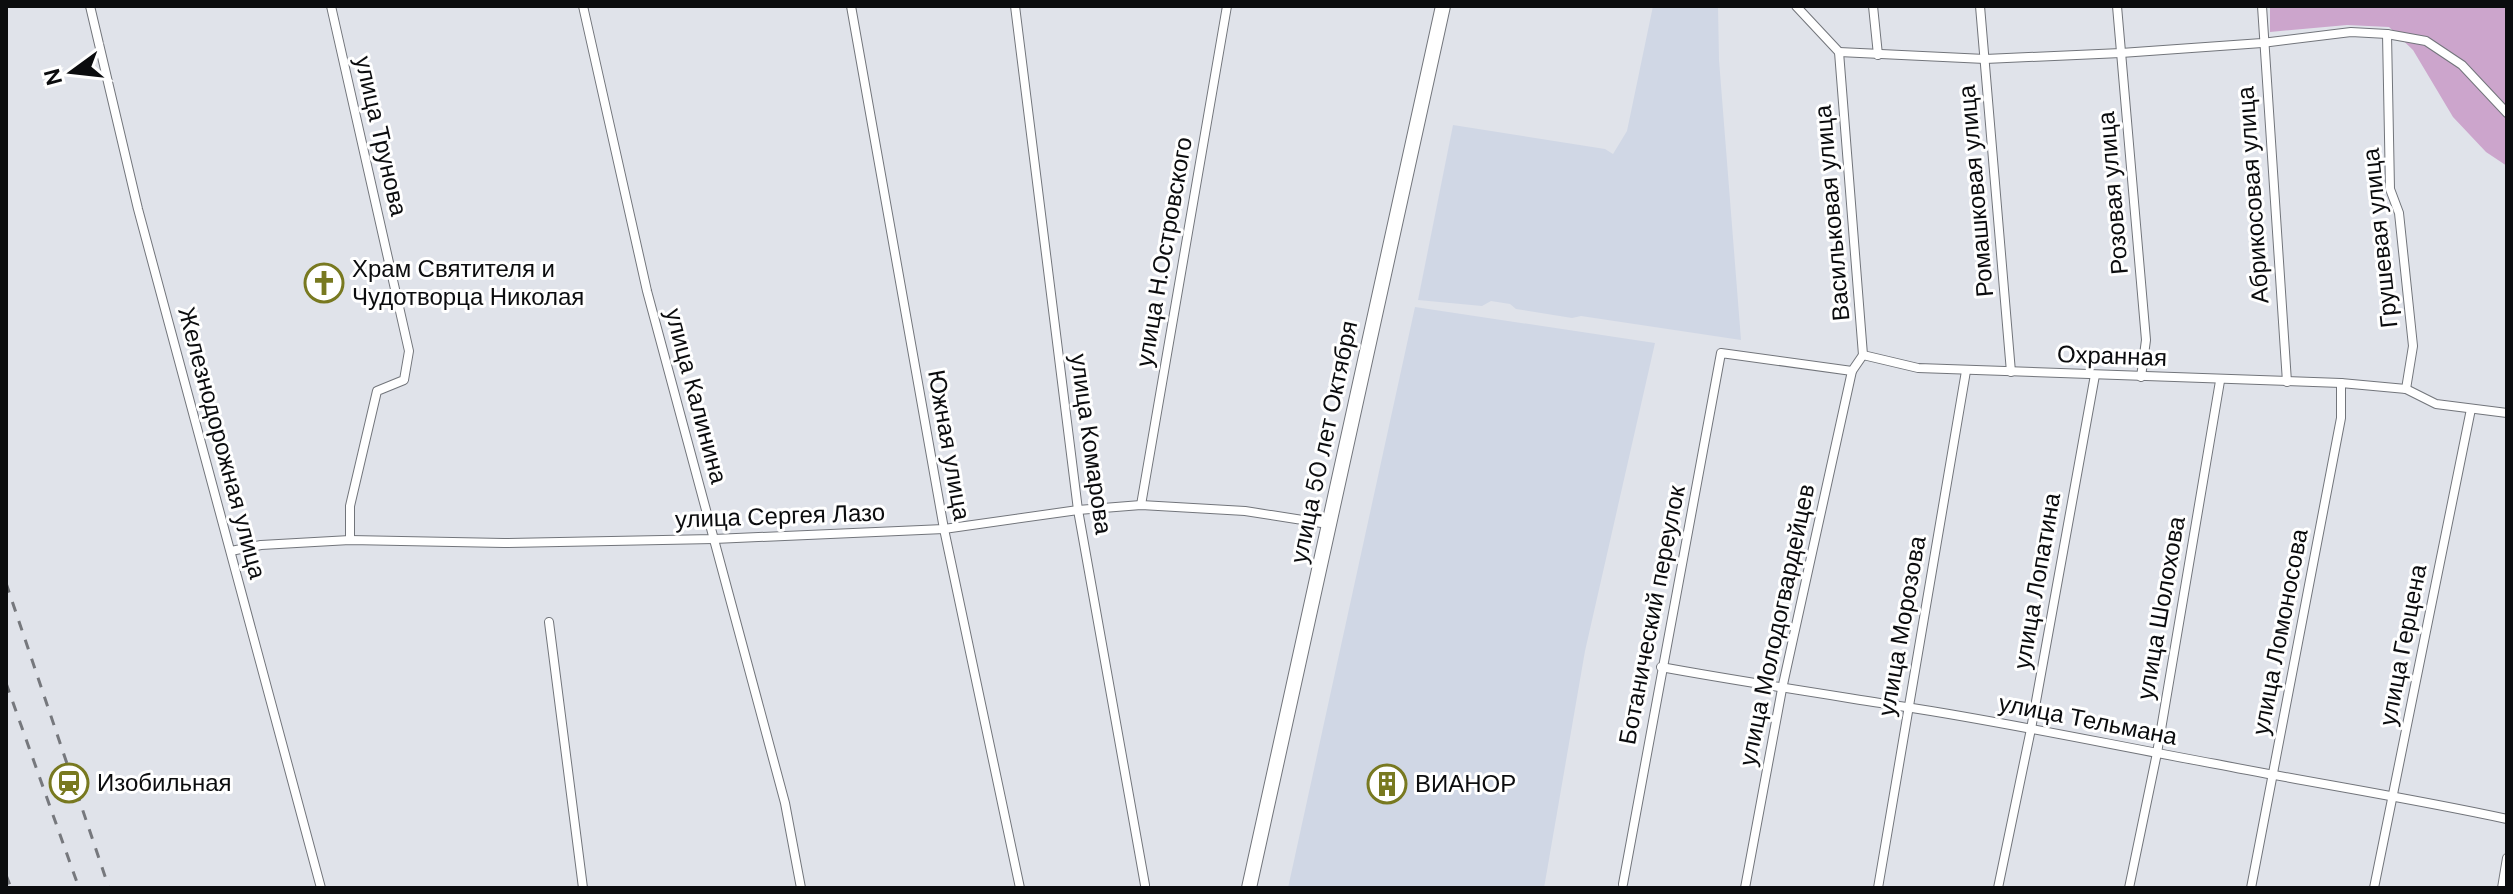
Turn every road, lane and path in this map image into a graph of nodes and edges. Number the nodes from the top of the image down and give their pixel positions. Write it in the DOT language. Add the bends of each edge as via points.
graph roads {
  1 [pos="90,6"];
  2 [pos="331,6"];
  3 [pos="583,6"];
  4 [pos="851,6"];
  5 [pos="1015,6"];
  6 [pos="1227,6"];
  7 [pos="1443,6"];
  8 [pos="1796,6"];
  9 [pos="1873,6"];
  10 [pos="1980,6"];
  11 [pos="2117,6"];
  12 [pos="2262,6"];
  13 [pos="2387,34"];
  14 [pos="2262,43"];
  15 [pos="1839,52"];
  16 [pos="2121,53"];
  17 [pos="1878,55"];
  18 [pos="1985,59"];
  19 [pos="2507,113"];
  20 [pos="1863,355"];
  21 [pos="1852,371"];
  22 [pos="1966,371"];
  23 [pos="2011,372"];
  24 [pos="2095,375"];
  25 [pos="2141,377"];
  26 [pos="2220,381"];
  27 [pos="2287,382"];
  28 [pos="2341,383"];
  29 [pos="2406,389"];
  30 [pos="2471,409"];
  31 [pos="2507,413"];
  32 [pos="1141,505"];
  33 [pos="1078,510"];
  34 [pos="1328,524"];
  35 [pos="944,529"];
  36 [pos="714,539"];
  37 [pos="350,540"];
  38 [pos="231,551"];
  39 [pos="549,622"];
  40 [pos="1661,667"];
  41 [pos="1782,689"];
  42 [pos="1907,707"];
  43 [pos="2031,729"];
  44 [pos="2157,753"];
  45 [pos="2273,775"];
  46 [pos="2393,794"];
  47 [pos="2507,819"];
  48 [pos="2507,858"];
  49 [pos="1623,884"];
  50 [pos="1145,885"];
  51 [pos="321,888"];
  52 [pos="583,888"];
  53 [pos="801,888"];
  54 [pos="1020,888"];
  55 [pos="1249,888"];
  56 [pos="1745,888"];
  57 [pos="1878,888"];
  58 [pos="1998,888"];
  59 [pos="2129,888"];
  60 [pos="2251,888"];
  61 [pos="2374,888"];
  62 [pos="2502,888"];
  1 -- 38 [label="street, Железнодорожная улица" via="138,209"];
  2 -- 37 [label="street, улица Трунова" via="409,351 404,380 377,391 350,506"];
  3 -- 36 [label="street, улица Калинина" via="647,291"];
  4 -- 35 [label="street, Южная улица"];
  5 -- 33 [label="street, улица Комарова"];
  6 -- 32 [label="street, улица Н.Островского"];
  7 -- 34 [label="main road, улица 50 лет Октября"];
  8 -- 15 [label="street"];
  9 -- 17 [label="street"];
  10 -- 18 [label="street, Ромашковая улица"];
  11 -- 16 [label="street, Розовая улица"];
  12 -- 14 [label="street, Абрикосовая улица"];
  13 -- 14 [label="street" via="2351,32"];
  13 -- 19 [label="street" via="2426,41 2462,65"];
  13 -- 29 [label="street, Грушевая улица" via="2390,189 2399,213 2413,346"];
  14 -- 16 [label="street"];
  14 -- 27 [label="street, Абрикосовая улица"];
  15 -- 17 [label="street"];
  15 -- 20 [label="street, Васильковая улица"];
  16 -- 18 [label="street"];
  16 -- 25 [label="street, Розовая улица" via="2146,340"];
  17 -- 18 [label="street"];
  18 -- 23 [label="street, Ромашковая улица"];
  20 -- 21 [label="street"];
  20 -- 22 [label="street, Охранная" via="1918,368"];
  21 -- 40 [label="street, Ботанический переулок" via="1721,353"];
  21 -- 41 [label="street, улица Молодогвардейцев"];
  22 -- 23 [label="street, Охранная"];
  22 -- 42 [label="street, улица Морозова"];
  23 -- 24 [label="street, Охранная"];
  24 -- 25 [label="street, Охранная"];
  24 -- 43 [label="street, улица Лопатина"];
  25 -- 26 [label="street, Охранная"];
  26 -- 27 [label="street, Охранная"];
  26 -- 44 [label="street, улица Шолохова"];
  27 -- 28 [label="street, Охранная"];
  28 -- 29 [label="street, Охранная"];
  28 -- 45 [label="street, улица Ломоносова" via="2341,418"];
  29 -- 30 [label="street, Охранная" via="2436,404"];
  30 -- 31 [label="street, Охранная"];
  30 -- 46 [label="street, улица Герцена"];
  32 -- 33 [label="street, улица Сергея Лазо"];
  32 -- 34 [label="street, улица Сергея Лазо" via="1245,511"];
  33 -- 35 [label="street, улица Сергея Лазо"];
  33 -- 50 [label="street, улица Комарова"];
  34 -- 55 [label="main road, улица 50 лет Октября"];
  35 -- 36 [label="street, улица Сергея Лазо"];
  35 -- 54 [label="street, Южная улица"];
  36 -- 37 [label="street, улица Сергея Лазо"];
  36 -- 53 [label="street, улица Калинина" via="785,803"];
  37 -- 38 [label="street, улица Сергея Лазо"];
  38 -- 51 [label="street, Железнодорожная улица"];
  39 -- 52 [label="street"];
  40 -- 41 [label="street, улица Тельмана"];
  40 -- 49 [label="street, Ботанический переулок"];
  41 -- 42 [label="street, улица Тельмана"];
  41 -- 56 [label="street, улица Молодогвардейцев"];
  42 -- 43 [label="street, улица Тельмана"];
  42 -- 57 [label="street, улица Морозова"];
  43 -- 44 [label="street, улица Тельмана"];
  43 -- 58 [label="street, улица Лопатина"];
  44 -- 45 [label="street, улица Тельмана"];
  44 -- 59 [label="street, улица Шолохова"];
  45 -- 46 [label="street, улица Тельмана"];
  45 -- 60 [label="street, улица Ломоносова"];
  46 -- 47 [label="street, улица Тельмана"];
  46 -- 61 [label="street, улица Герцена"];
  48 -- 62 [label="street"];
}
